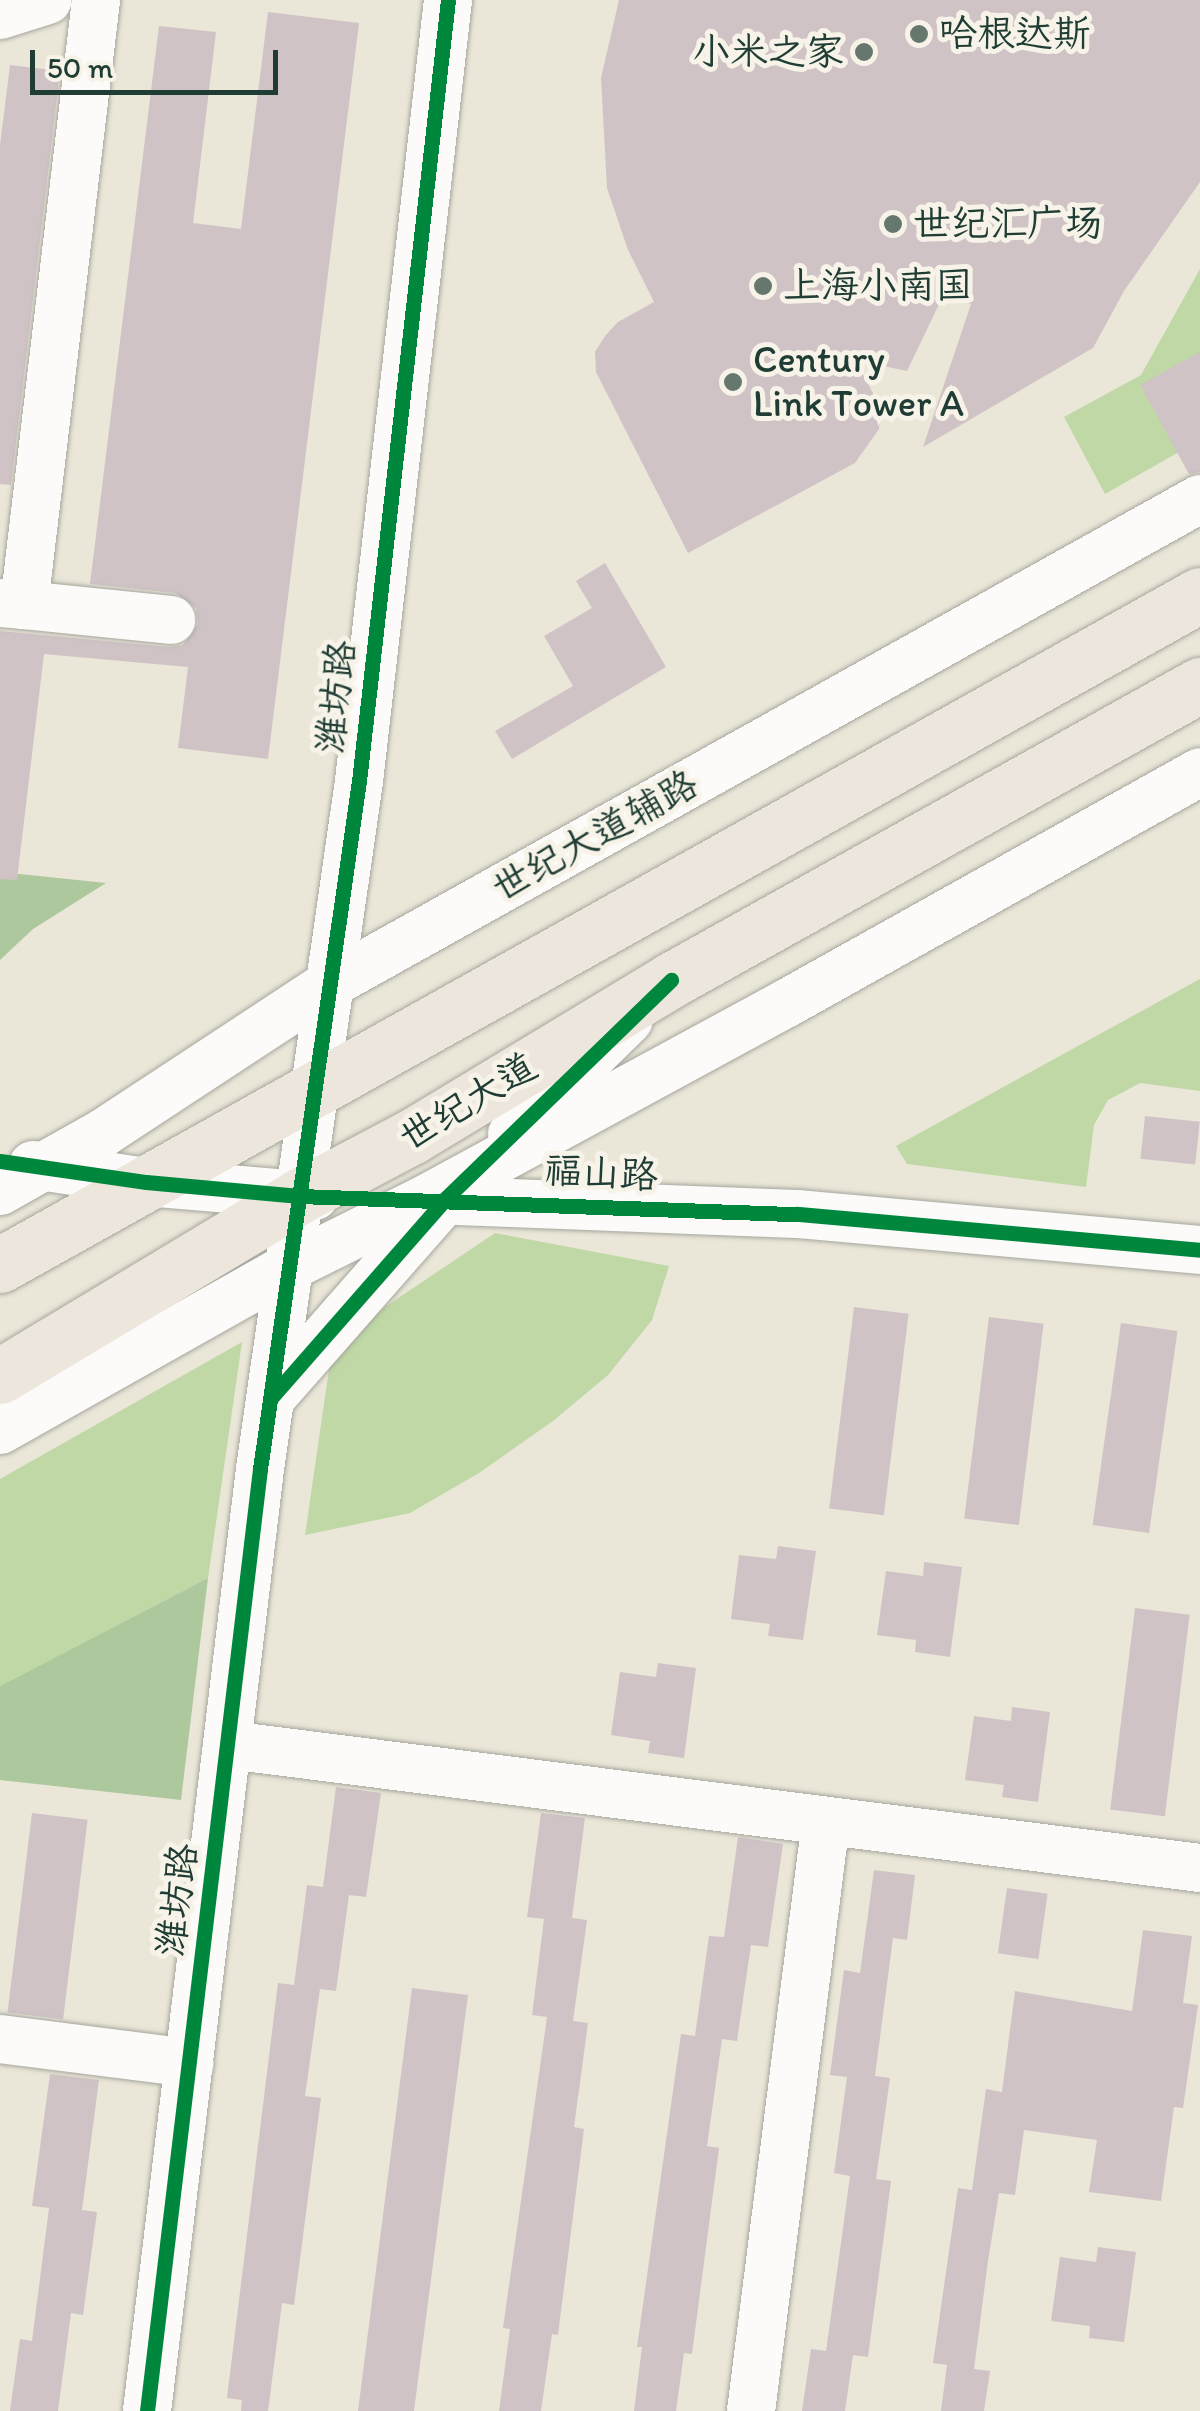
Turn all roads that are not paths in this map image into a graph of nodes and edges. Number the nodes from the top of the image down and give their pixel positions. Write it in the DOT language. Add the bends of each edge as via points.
graph roads {
  1 [pos="48,0"];
  2 [pos="96,0"];
  3 [pos="447,0"];
  4 [pos="0,15"];
  5 [pos="1200,499"];
  6 [pos="1200,595"];
  7 [pos="12,604"];
  8 [pos="172,620"];
  9 [pos="1200,685"];
  10 [pos="1200,772"];
  11 [pos="671,980"];
  12 [pos="330,984"];
  13 [pos="315,1090"];
  14 [pos="573,1119"];
  15 [pos="21,1164"];
  16 [pos="146,1182"];
  17 [pos="0,1190"];
  18 [pos="446,1192"];
  19 [pos="298,1196"];
  20 [pos="564,1204"];
  21 [pos="1200,1250"];
  22 [pos="0,1265"];
  23 [pos="289,1267"];
  24 [pos="0,1376"];
  25 [pos="270,1398"];
  26 [pos="0,1430"];
  27 [pos="229,1745"];
  28 [pos="826,1821"];
  29 [pos="1200,1868"];
  30 [pos="0,2039"];
  31 [pos="189,2063"];
  32 [pos="148,2411"];
  33 [pos="751,2411"];
  1 -- 4 [label="street"];
  2 -- 7 [label="street"];
  3 -- 12 [label="street, 潍坊路"];
  5 -- 12 [label="street, 世纪大道辅路"];
  6 -- 13 [label="main road"];
  7 -- 8 [label="street"];
  9 -- 11 [label="main road, 世纪大道"];
  10 -- 14 [label="street"];
  11 -- 18 [label="street"];
  11 -- 19 [label="main road, 世纪大道" via="411,1137"];
  12 -- 13 [label="street, 潍坊路"];
  12 -- 15 [label="street, 世纪大道辅路" via="102,1133"];
  13 -- 16 [label="main road"];
  13 -- 19 [label="street, 潍坊路"];
  14 -- 18 [label="street"];
  14 -- 20 [label="street"];
  15 -- 16 [label="street, 福山路"];
  15 -- 17 [label="street, 世纪大道辅路"];
  16 -- 19 [label="street, 福山路"];
  16 -- 22 [label="main road"];
  18 -- 19 [label="street, 福山路"];
  18 -- 20 [label="street, 福山路"];
  18 -- 23 [label="street"];
  18 -- 25 [label="street"];
  19 -- 23 [label="street, 潍坊路"];
  19 -- 24 [label="main road, 世纪大道"];
  20 -- 21 [label="street, 福山路" via="798,1214"];
  23 -- 25 [label="street, 潍坊路"];
  23 -- 26 [label="street"];
  25 -- 27 [label="street, 潍坊路"];
  27 -- 28 [label="street"];
  27 -- 31 [label="street, 潍坊路"];
  28 -- 29 [label="street"];
  28 -- 33 [label="street"];
  30 -- 31 [label="street"];
  31 -- 32 [label="street, 潍坊路"];
}
